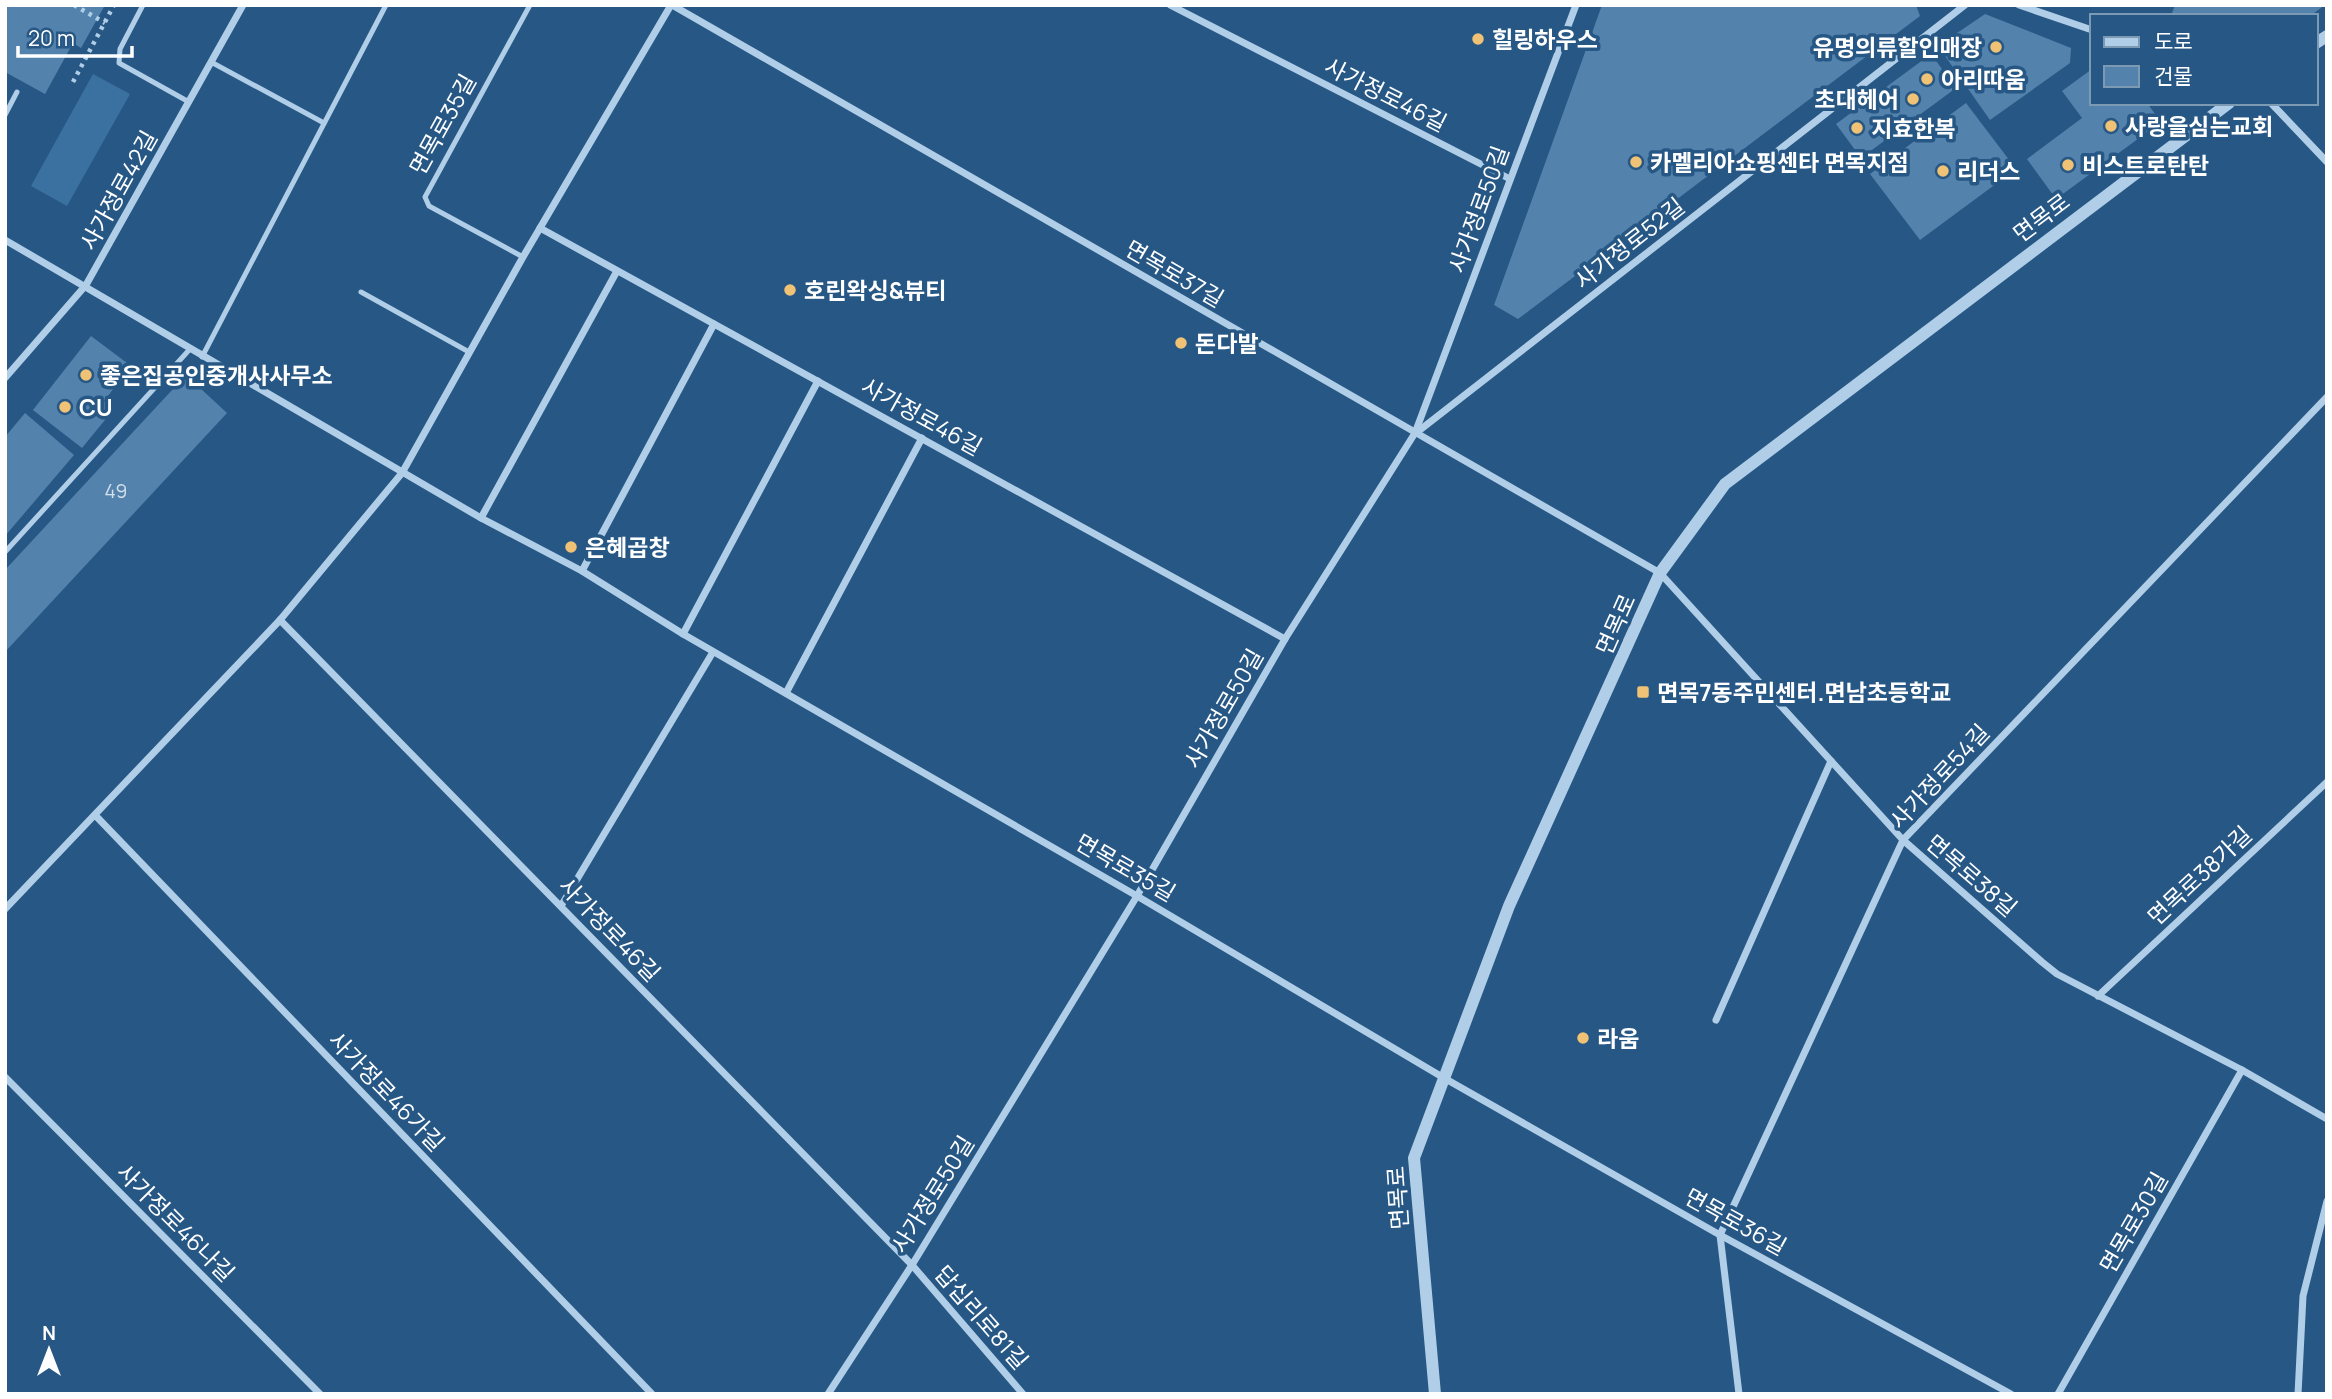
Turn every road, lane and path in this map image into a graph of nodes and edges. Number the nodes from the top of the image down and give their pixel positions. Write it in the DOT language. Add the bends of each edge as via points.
graph roads {
  1 [pos="74,5"];
  2 [pos="114,5"];
  3 [pos="143,5"];
  4 [pos="243,5"];
  5 [pos="386,5"];
  6 [pos="530,5"];
  7 [pos="672,5"];
  8 [pos="1170,5"];
  9 [pos="1576,5"];
  10 [pos="1965,5"];
  11 [pos="2020,5"];
  12 [pos="105,23"];
  13 [pos="2090,29"];
  14 [pos="211,62"];
  15 [pos="74,82"];
  16 [pos="17,92"];
  17 [pos="189,102"];
  18 [pos="2226,105"];
  19 [pos="2273,105"];
  20 [pos="5,115"];
  21 [pos="324,123"];
  22 [pos="2327,162"];
  23 [pos="1510,179"];
  24 [pos="540,228"];
  25 [pos="5,240"];
  26 [pos="523,257"];
  27 [pos="617,271"];
  28 [pos="86,285"];
  29 [pos="361,292"];
  30 [pos="714,324"];
  31 [pos="190,349"];
  32 [pos="470,352"];
  33 [pos="202,357"];
  34 [pos="5,378"];
  35 [pos="818,381"];
  36 [pos="2327,397"];
  37 [pos="1415,433"];
  38 [pos="922,438"];
  39 [pos="402,473"];
  40 [pos="481,518"];
  41 [pos="5,552"];
  42 [pos="582,570"];
  43 [pos="1660,573"];
  44 [pos="280,620"];
  45 [pos="683,634"];
  46 [pos="1285,639"];
  47 [pos="713,652"];
  48 [pos="786,693"];
  49 [pos="1830,761"];
  50 [pos="2327,782"];
  51 [pos="95,815"];
  52 [pos="1903,840"];
  53 [pos="1137,896"];
  54 [pos="561,906"];
  55 [pos="5,909"];
  56 [pos="2098,996"];
  57 [pos="1716,1020"];
  58 [pos="2242,1070"];
  59 [pos="5,1077"];
  60 [pos="1444,1078"];
  61 [pos="2327,1119"];
  62 [pos="2327,1201"];
  63 [pos="1720,1235"];
  64 [pos="912,1265"];
  65 [pos="320,1394"];
  66 [pos="652,1394"];
  67 [pos="828,1394"];
  68 [pos="1023,1394"];
  69 [pos="1435,1394"];
  70 [pos="1739,1394"];
  71 [pos="2011,1394"];
  72 [pos="2058,1394"];
  73 [pos="2298,1394"];
  1 -- 12 [label="path"];
  2 -- 12 [label="path"];
  3 -- 17 [label="lane" via="120,49 118,64"];
  4 -- 14 [label="street, 사가정로42길"];
  5 -- 21 [label="lane"];
  6 -- 26 [label="lane, 면목로35길" via="425,197 429,206"];
  7 -- 24 [label="street"];
  7 -- 37 [label="street, 면목로37길"];
  8 -- 23 [label="street, 사가정로46길"];
  9 -- 23 [label="street, 사가정로50길"];
  10 -- 37 [label="street, 사가정로52길"];
  11 -- 13 [label="street"];
  12 -- 15 [label="path"];
  14 -- 17 [label="street, 사가정로42길"];
  14 -- 21 [label="lane"];
  16 -- 20 [label="lane"];
  17 -- 28 [label="street, 사가정로42길"];
  18 -- 43 [label="street, 면목로" via="1725,484"];
  19 -- 22 [label="street"];
  21 -- 33 [label="lane"];
  23 -- 37 [label="street, 사가정로50길"];
  24 -- 26 [label="street"];
  24 -- 27 [label="street, 사가정로46길"];
  25 -- 28 [label="street, 면목로35길"];
  26 -- 32 [label="street"];
  27 -- 30 [label="street, 사가정로46길"];
  27 -- 40 [label="street"];
  28 -- 31 [label="street, 면목로35길"];
  28 -- 34 [label="street, 사가정로42길"];
  29 -- 32 [label="lane"];
  30 -- 35 [label="street, 사가정로46길"];
  30 -- 42 [label="street"];
  31 -- 33 [label="street, 면목로35길"];
  31 -- 41 [label="lane"];
  32 -- 39 [label="street"];
  33 -- 39 [label="street, 면목로35길"];
  35 -- 38 [label="street, 사가정로46길"];
  35 -- 45 [label="street"];
  36 -- 52 [label="street, 사가정로54길"];
  37 -- 43 [label="street, 면목로37길"];
  37 -- 46 [label="street, 사가정로50길"];
  38 -- 46 [label="street, 사가정로46길"];
  38 -- 48 [label="street"];
  39 -- 40 [label="street, 면목로35길"];
  39 -- 44 [label="street"];
  40 -- 42 [label="street, 면목로35길"];
  42 -- 45 [label="street, 면목로35길"];
  43 -- 49 [label="street, 면목로38길"];
  43 -- 60 [label="street, 면목로" via="1509,906"];
  44 -- 51 [label="street"];
  44 -- 54 [label="street, 사가정로46길"];
  45 -- 47 [label="street, 면목로35길"];
  46 -- 53 [label="street, 사가정로50길"];
  47 -- 48 [label="street, 면목로35길"];
  47 -- 54 [label="street"];
  48 -- 53 [label="street, 면목로35길"];
  49 -- 52 [label="street, 면목로38길"];
  49 -- 57 [label="street"];
  50 -- 56 [label="street, 면목로38가길"];
  51 -- 55 [label="street"];
  51 -- 66 [label="street, 사가정로46가길"];
  52 -- 56 [label="street, 면목로38길" via="2042,962"];
  52 -- 63 [label="street, 사가정로54길"];
  53 -- 60 [label="street, 면목로35길"];
  53 -- 64 [label="street, 사가정로50길"];
  54 -- 64 [label="street, 사가정로46길"];
  56 -- 58 [label="street, 면목로38길"];
  58 -- 61 [label="street, 면목로38길"];
  58 -- 72 [label="street, 면목로30길"];
  59 -- 65 [label="street, 사가정로46나길"];
  60 -- 63 [label="street, 면목로36길"];
  60 -- 69 [label="street, 면목로" via="1414,1158"];
  62 -- 73 [label="street" via="2305,1286"];
  63 -- 70 [label="street"];
  63 -- 71 [label="street, 면목로36길"];
  64 -- 67 [label="street, 사가정로50길"];
  64 -- 68 [label="street, 답십리로81길"];
}
